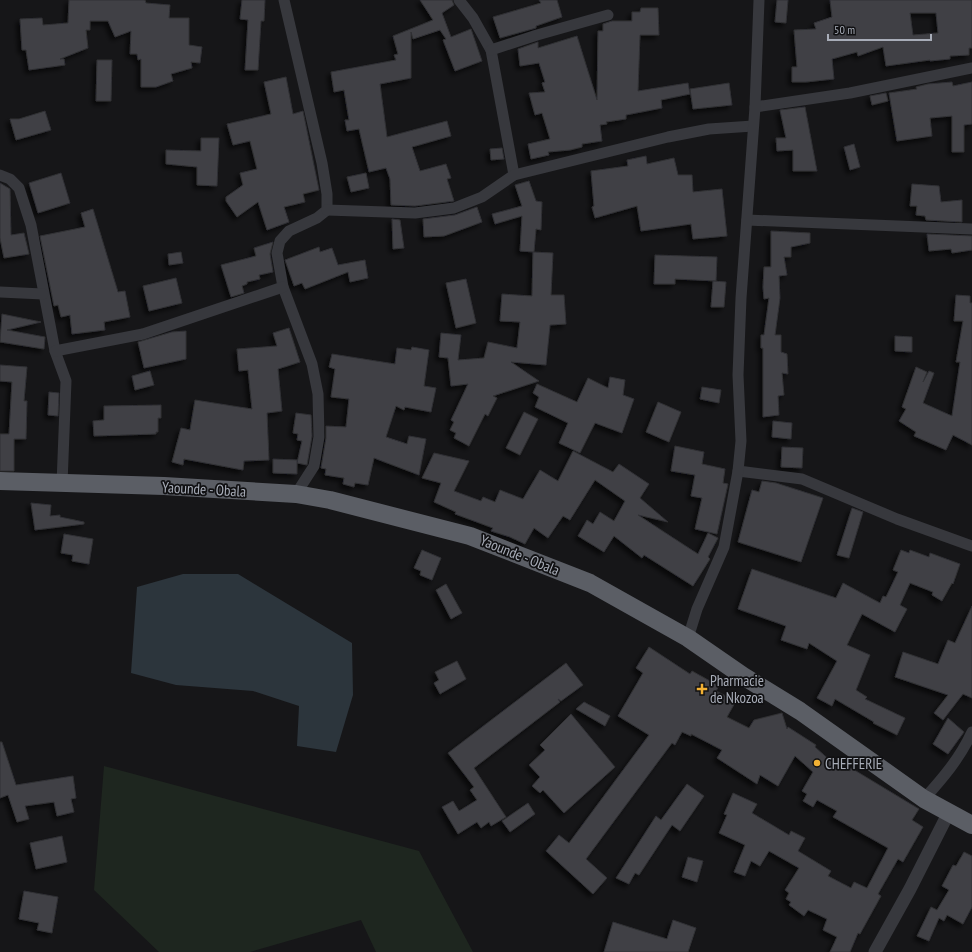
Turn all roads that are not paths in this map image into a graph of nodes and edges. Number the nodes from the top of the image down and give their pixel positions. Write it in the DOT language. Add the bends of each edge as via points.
graph roads {
  1 [pos="284,0"];
  2 [pos="459,0"];
  3 [pos="759,0"];
  4 [pos="608,14"];
  5 [pos="491,50"];
  6 [pos="972,68"];
  7 [pos="755,107"];
  8 [pos="753,126"];
  9 [pos="0,175"];
  10 [pos="514,175"];
  11 [pos="327,210"];
  12 [pos="747,220"];
  13 [pos="972,229"];
  14 [pos="283,287"];
  15 [pos="0,292"];
  16 [pos="43,294"];
  17 [pos="55,351"];
  18 [pos="738,471"];
  19 [pos="0,481"];
  20 [pos="62,484"];
  21 [pos="296,494"];
  22 [pos="972,544"];
  23 [pos="688,638"];
  24 [pos="972,732"];
  25 [pos="924,799"];
  26 [pos="949,812"];
  27 [pos="972,825"];
  28 [pos="876,951"];
  1 -- 11 [label="street" via="322,163"];
  2 -- 5 [label="street" via="473,18"];
  3 -- 7 [label="street"];
  4 -- 5 [label="street"];
  5 -- 10 [label="street"];
  6 -- 7 [label="street" via="850,93"];
  7 -- 8 [label="street"];
  8 -- 10 [label="street" via="709,129 668,137"];
  8 -- 12 [label="street"];
  9 -- 16 [label="street" via="10,179 19,188 31,224"];
  10 -- 11 [label="street" via="482,197 454,208 415,213"];
  11 -- 14 [label="street" via="318,218 289,231 280,241 277,253"];
  12 -- 13 [label="street"];
  12 -- 18 [label="street" via="738,375 741,441"];
  14 -- 17 [label="street" via="143,334"];
  14 -- 21 [label="street" via="312,364 318,394 319,437 314,466"];
  15 -- 16 [label="street"];
  16 -- 17 [label="street"];
  17 -- 20 [label="street" via="66,381"];
  18 -- 22 [label="street" via="802,479 897,519"];
  18 -- 23 [label="street" via="724,547 697,609"];
  19 -- 20 [label="highway, Yaounde - Obala"];
  20 -- 21 [label="highway, Yaounde - Obala" via="164,486"];
  21 -- 23 [label="highway, Yaounde - Obala" via="330,500 470,536 590,583"];
  23 -- 25 [label="highway, Yaounde - Obala" via="743,676 800,710"];
  24 -- 25 [label="street" via="966,746 948,772"];
  25 -- 26 [label="highway, Yaounde - Obala"];
  26 -- 27 [label="highway, Yaounde - Obala"];
  26 -- 28 [label="street"];
}
